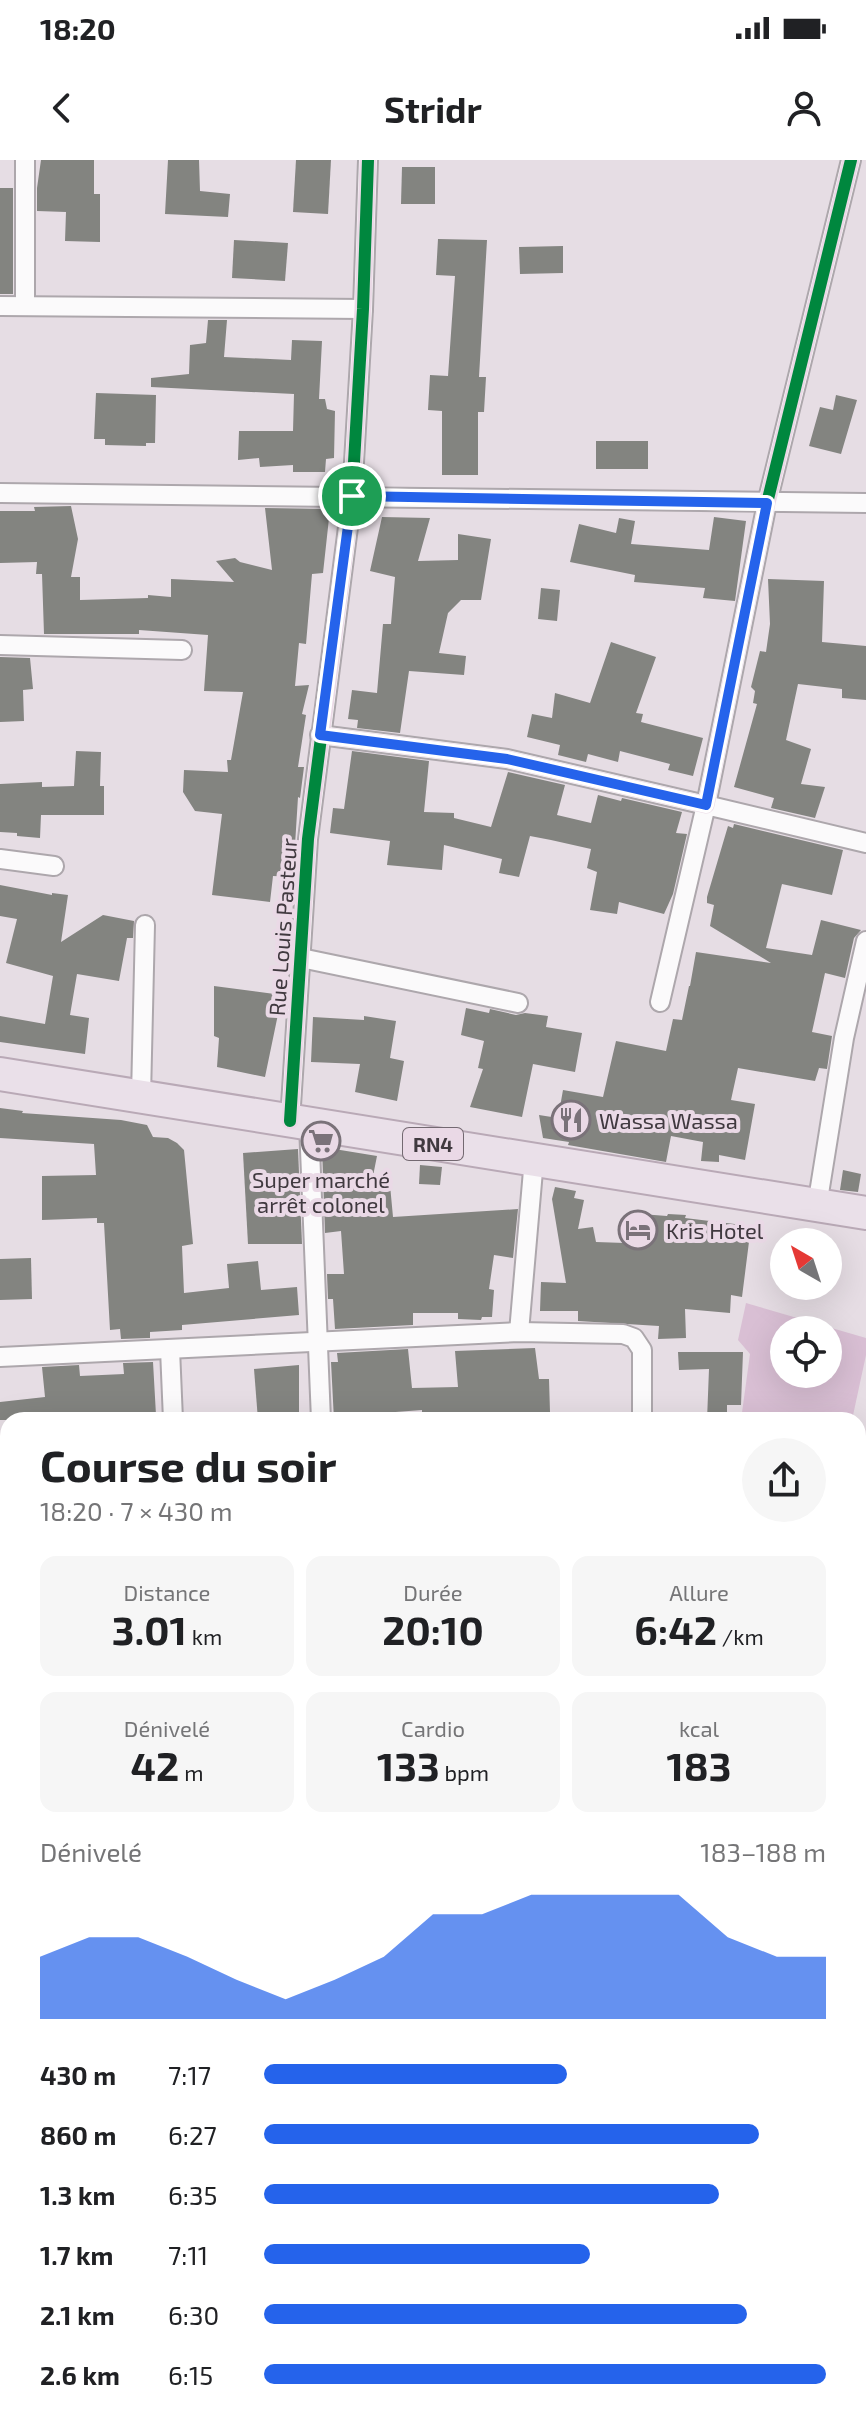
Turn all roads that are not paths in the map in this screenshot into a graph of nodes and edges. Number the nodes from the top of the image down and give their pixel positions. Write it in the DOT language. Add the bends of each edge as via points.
graph roads {
  1 [pos="25,160"];
  2 [pos="368,160"];
  3 [pos="851,160"];
  4 [pos="0,306"];
  5 [pos="25,306"];
  6 [pos="363,309"];
  7 [pos="0,493"];
  8 [pos="352,496"];
  9 [pos="767,503"];
  10 [pos="866,503"];
  11 [pos="0,645"];
  12 [pos="182,650"];
  13 [pos="320,735"];
  14 [pos="706,805"];
  15 [pos="866,843"];
  16 [pos="0,859"];
  17 [pos="54,866"];
  18 [pos="145,925"];
  19 [pos="866,941"];
  20 [pos="301,958"];
  21 [pos="660,1002"];
  22 [pos="518,1003"];
  23 [pos="0,1074"];
  24 [pos="141,1096"];
  25 [pos="300,1123"];
  26 [pos="534,1159"];
  27 [pos="817,1206"];
  28 [pos="866,1213"];
  29 [pos="519,1332"];
  30 [pos="316,1341"];
  31 [pos="170,1349"];
  32 [pos="0,1357"];
  33 [pos="173,1412"];
  34 [pos="320,1412"];
  35 [pos="642,1412"];
  1 -- 5 [label="street"];
  2 -- 6 [label="street, Rue Louis Pasteur"];
  3 -- 9 [label="street"];
  4 -- 5 [label="street"];
  5 -- 6 [label="street"];
  6 -- 8 [label="street, Rue Louis Pasteur"];
  7 -- 8 [label="street"];
  8 -- 9 [label="street"];
  8 -- 13 [label="street, Rue Louis Pasteur"];
  9 -- 10 [label="street"];
  9 -- 14 [label="street"];
  11 -- 12 [label="street"];
  13 -- 14 [label="street" via="507,759"];
  13 -- 20 [label="street, Rue Louis Pasteur"];
  14 -- 15 [label="street"];
  14 -- 21 [label="street"];
  16 -- 17 [label="street"];
  18 -- 24 [label="street"];
  19 -- 27 [label="street"];
  20 -- 22 [label="street"];
  20 -- 25 [label="street, Rue Louis Pasteur" via="295,1027"];
  23 -- 24 [label="highway, RN4"];
  24 -- 25 [label="highway, RN4"];
  25 -- 26 [label="highway, RN4"];
  25 -- 30 [label="street, Rue Louis Pasteur"];
  26 -- 27 [label="highway, RN4"];
  26 -- 29 [label="street"];
  27 -- 28 [label="highway, RN4"];
  29 -- 30 [label="street"];
  29 -- 35 [label="street" via="634,1338 642,1350"];
  30 -- 31 [label="street"];
  30 -- 34 [label="street, Rue Louis Pasteur"];
  31 -- 32 [label="street"];
  31 -- 33 [label="street"];
}
